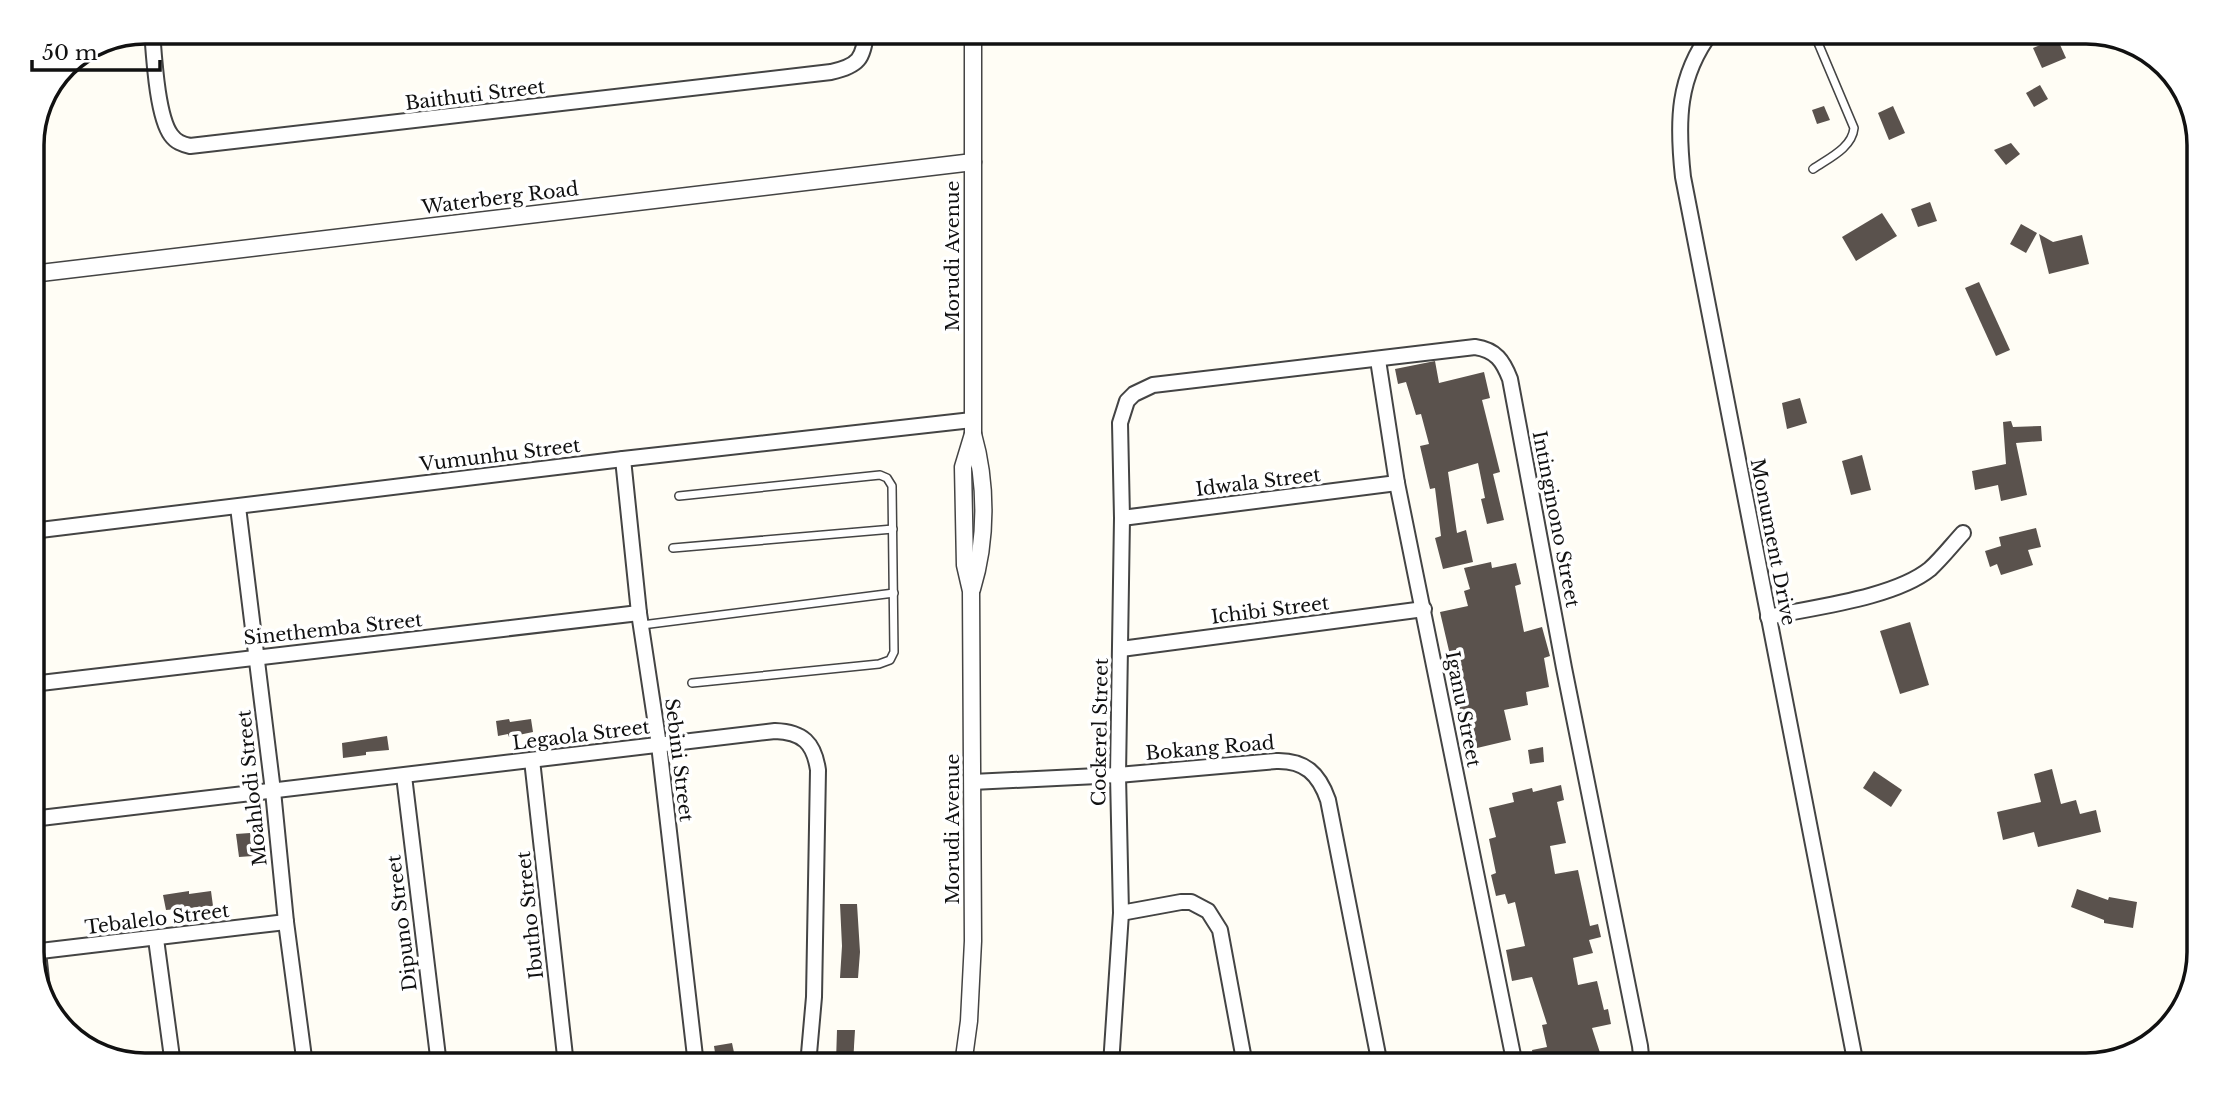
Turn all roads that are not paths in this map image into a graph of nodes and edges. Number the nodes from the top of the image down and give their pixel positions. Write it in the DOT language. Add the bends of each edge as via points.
graph roads {
  1 [pos="154,44"];
  2 [pos="864,44"];
  3 [pos="973,44"];
  4 [pos="1703,44"];
  5 [pos="1818,44"];
  6 [pos="973,162"];
  7 [pos="1813,169"];
  8 [pos="44,273"];
  9 [pos="1378,360"];
  10 [pos="1127,401"];
  11 [pos="973,427"];
  12 [pos="623,459"];
  13 [pos="1398,483"];
  14 [pos="679,496"];
  15 [pos="239,507"];
  16 [pos="1122,518"];
  17 [pos="893,529"];
  18 [pos="44,530"];
  19 [pos="1963,533"];
  20 [pos="673,548"];
  21 [pos="894,593"];
  22 [pos="1424,609"];
  23 [pos="1769,617"];
  24 [pos="640,619"];
  25 [pos="1121,649"];
  26 [pos="257,656"];
  27 [pos="44,683"];
  28 [pos="692,683"];
  29 [pos="659,745"];
  30 [pos="531,760"];
  31 [pos="1118,775"];
  32 [pos="404,776"];
  33 [pos="972,782"];
  34 [pos="273,791"];
  35 [pos="44,818"];
  36 [pos="1121,913"];
  37 [pos="286,922"];
  38 [pos="156,939"];
  39 [pos="44,951"];
  40 [pos="171,1053"];
  41 [pos="303,1053"];
  42 [pos="437,1053"];
  43 [pos="565,1053"];
  44 [pos="695,1053"];
  45 [pos="809,1053"];
  46 [pos="965,1053"];
  47 [pos="1112,1053"];
  48 [pos="1243,1053"];
  49 [pos="1377,1053"];
  50 [pos="1511,1053"];
  51 [pos="1641,1053"];
  52 [pos="1853,1053"];
  1 -- 2 [label="street, Baithuti Street" via="164,118 173,138 190,146 831,72 858,61"];
  3 -- 6 [label="street, Morudi Avenue"];
  4 -- 23 [label="street, Monument Drive" via="1685,81 1679,146"];
  5 -- 7 [label="lane" via="1854,128 1849,144"];
  6 -- 8 [label="street, Waterberg Road"];
  6 -- 11 [label="street, Morudi Avenue"];
  9 -- 10 [label="street, Intinginono Street" via="1153,385"];
  9 -- 13 [label="street, Iganu Street"];
  9 -- 51 [label="street, Intinginono Street" via="1475,348 1494,352 1510,379"];
  10 -- 16 [label="street, Cockerel Street" via="1120,423"];
  11 -- 12 [label="street, Vumunhu Street"];
  11 -- 33 [label="street, Morudi Avenue" via="981,464 982,514 980,563 971,591"];
  12 -- 15 [label="street, Vumunhu Street"];
  12 -- 24 [label="street, Sebini Street"];
  13 -- 16 [label="street, Idwala Street"];
  13 -- 22 [label="street, Iganu Street"];
  14 -- 17 [label="lane" via="880,475 892,486"];
  15 -- 18 [label="street, Vumunhu Street"];
  15 -- 26 [label="street, Moahlodi Street"];
  16 -- 25 [label="street, Cockerel Street"];
  17 -- 20 [label="lane"];
  17 -- 21 [label="lane"];
  19 -- 23 [label="street" via="1929,569 1894,588"];
  21 -- 24 [label="lane"];
  21 -- 28 [label="lane" via="894,652 890,660"];
  22 -- 25 [label="street, Ichibi Street"];
  22 -- 50 [label="street, Iganu Street"];
  23 -- 52 [label="street, Monument Drive"];
  24 -- 26 [label="street, Sinethemba Street"];
  24 -- 29 [label="street, Sebini Street"];
  25 -- 31 [label="street, Cockerel Street"];
  26 -- 27 [label="street, Sinethemba Street"];
  26 -- 34 [label="street, Moahlodi Street"];
  29 -- 30 [label="street, Legaola Street"];
  29 -- 44 [label="street, Sebini Street"];
  29 -- 45 [label="street, Legaola Street" via="775,731 797,734 813,750 818,770"];
  30 -- 32 [label="street, Legaola Street"];
  30 -- 43 [label="street, Ibutho Street"];
  31 -- 33 [label="street, Bokang Road"];
  31 -- 36 [label="street, Cockerel Street"];
  31 -- 49 [label="street, Bokang Road" via="1287,760 1317,775 1328,800"];
  32 -- 34 [label="street, Legaola Street"];
  32 -- 42 [label="street, Dipuno Street"];
  33 -- 46 [label="street, Morudi Avenue" via="973,941"];
  34 -- 35 [label="street, Legaola Street"];
  34 -- 37 [label="street, Moahlodi Street"];
  36 -- 47 [label="street, Cockerel Street"];
  36 -- 48 [label="street" via="1191,902 1215,919"];
  37 -- 38 [label="street, Tebalelo Street"];
  37 -- 41 [label="street, Moahlodi Street"];
  38 -- 39 [label="street, Tebalelo Street"];
  38 -- 40 [label="street"];
}
